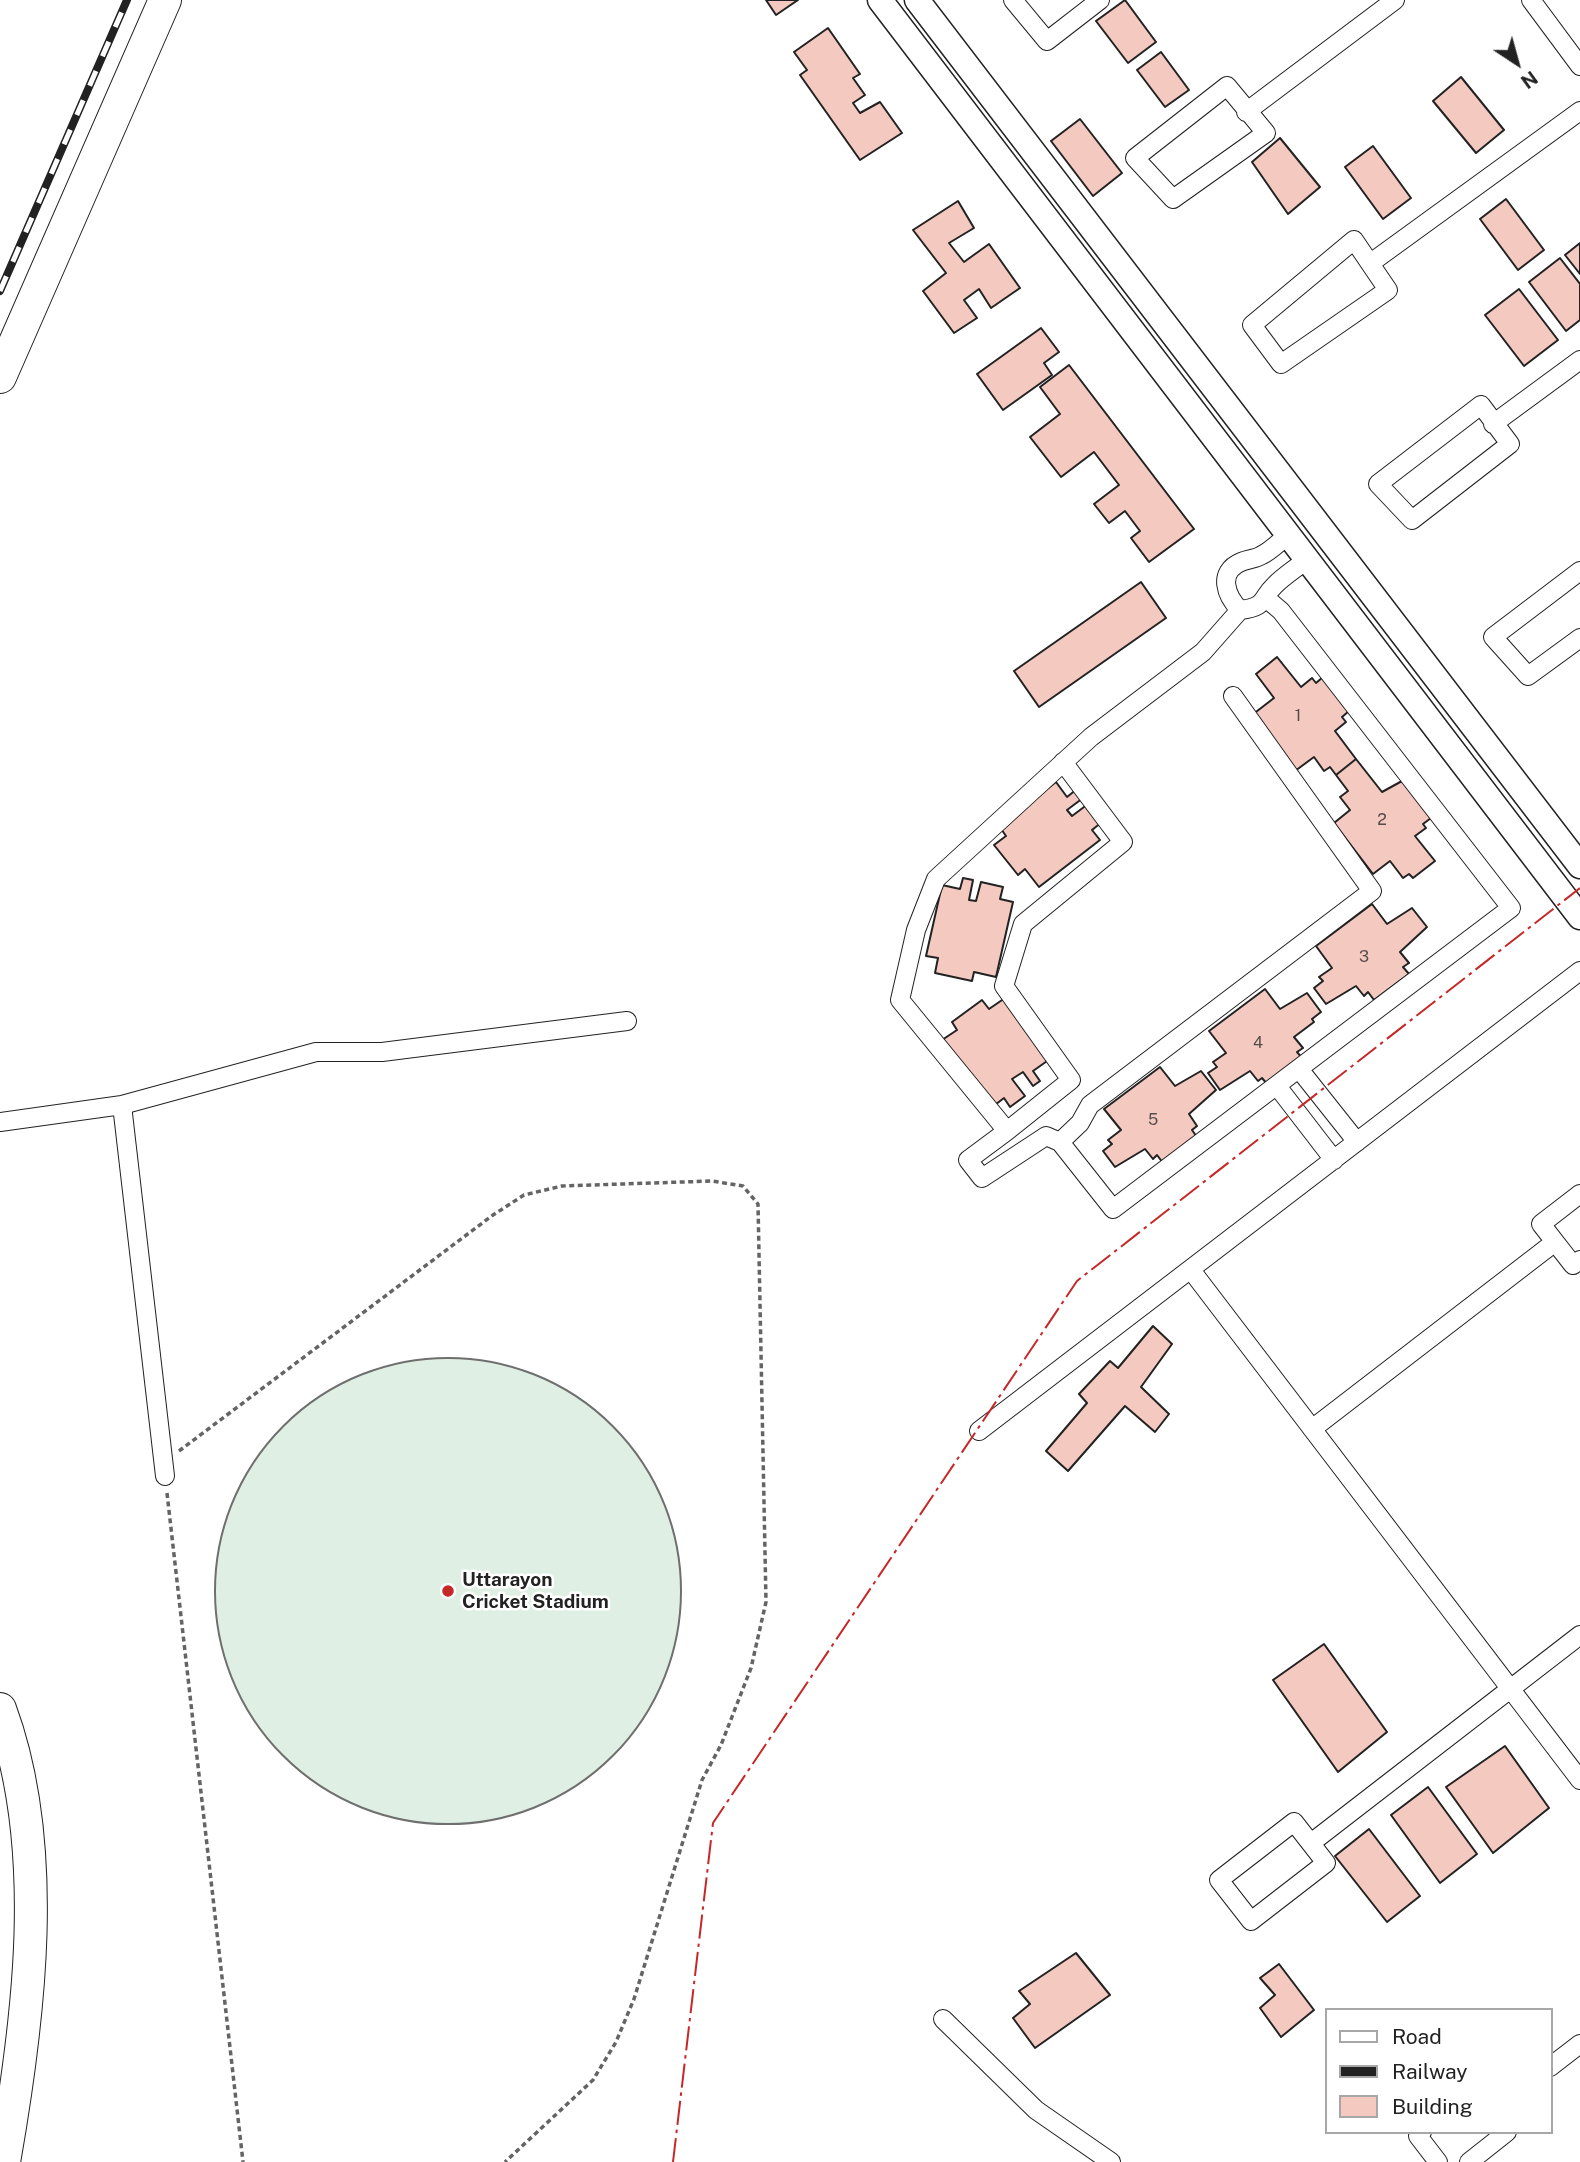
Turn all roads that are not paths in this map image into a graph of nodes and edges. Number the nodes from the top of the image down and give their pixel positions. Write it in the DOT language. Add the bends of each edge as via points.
graph roads {
  1 [pos="165,0"];
  2 [pos="880,0"];
  3 [pos="917,0"];
  4 [pos="1013,0"];
  5 [pos="1100,0"];
  6 [pos="1395,0"];
  7 [pos="1538,3"];
  8 [pos="1580,66"];
  9 [pos="1580,111"];
  10 [pos="1246,112"];
  11 [pos="1372,262"];
  12 [pos="1580,360"];
  13 [pos="0,377"];
  14 [pos="1493,424"];
  15 [pos="1288,535"];
  16 [pos="1307,559"];
  17 [pos="1580,570"];
  18 [pos="1267,599"];
  19 [pos="1241,610"];
  20 [pos="1580,638"];
  21 [pos="1233,696"];
  22 [pos="1063,762"];
  23 [pos="1578,858"];
  24 [pos="1580,917"];
  25 [pos="1580,971"];
  26 [pos="627,1021"];
  27 [pos="1299,1069"];
  28 [pos="1277,1086"];
  29 [pos="122,1105"];
  30 [pos="0,1122"];
  31 [pos="1007,1131"];
  32 [pos="1060,1142"];
  33 [pos="1357,1142"];
  34 [pos="1334,1160"];
  35 [pos="1580,1194"];
  36 [pos="1555,1242"];
  37 [pos="1580,1260"];
  38 [pos="1191,1270"];
  39 [pos="1312,1429"];
  40 [pos="979,1431"];
  41 [pos="166,1476"];
  42 [pos="1580,1635"];
  43 [pos="1510,1689"];
  44 [pos="0,1709"];
  45 [pos="1580,1780"];
  46 [pos="1311,1843"];
  47 [pos="943,2019"];
  48 [pos="1580,2044"];
  49 [pos="1552,2065"];
  50 [pos="1420,2134"];
  51 [pos="1504,2134"];
  52 [pos="4,2162"];
  53 [pos="1111,2162"];
  54 [pos="1438,2162"];
  55 [pos="1469,2162"];
  1 -- 13 [label="highway"];
  2 -- 15 [label="street"];
  3 -- 23 [label="street"];
  4 -- 5 [label="street" via="1047,41"];
  6 -- 10 [label="street"];
  7 -- 8 [label="street"];
  9 -- 11 [label="street"];
  10 -- 10 [label="street" via="1227,86 1135,158 1173,199 1266,133"];
  11 -- 11 [label="street" via="1388,290 1282,364 1252,325 1354,240"];
  12 -- 14 [label="street"];
  14 -- 14 [label="street" via="1481,405 1378,484 1412,520 1510,444"];
  15 -- 16 [label="street"];
  15 -- 19 [label="street" via="1262,556 1238,563 1228,573 1227,597"];
  16 -- 18 [label="street" via="1272,587"];
  16 -- 24 [label="street"];
  17 -- 20 [label="street" via="1493,637 1528,676"];
  18 -- 19 [label="street" via="1255,609"];
  18 -- 27 [label="street" via="1281,611 1511,908"];
  19 -- 22 [label="street" via="1203,652"];
  21 -- 32 [label="street" via="1372,891 1090,1105 1080,1123"];
  22 -- 31 [label="street" via="936,878 916,930 900,1000"];
  22 -- 31 [label="street" via="1123,842 1023,924 1004,986 1070,1080"];
  25 -- 33 [label="street"];
  26 -- 29 [label="street" via="382,1052 316,1052"];
  27 -- 28 [label="street"];
  27 -- 33 [label="street"];
  28 -- 32 [label="street" via="1113,1209"];
  28 -- 34 [label="street"];
  29 -- 30 [label="street"];
  29 -- 41 [label="street"];
  31 -- 32 [label="street" via="968,1160 982,1178 1045,1136"];
  33 -- 34 [label="street"];
  34 -- 38 [label="street"];
  35 -- 36 [label="street" via="1541,1224"];
  36 -- 37 [label="street" via="1573,1265"];
  36 -- 39 [label="street"];
  38 -- 39 [label="street"];
  38 -- 40 [label="street"];
  39 -- 43 [label="street"];
  42 -- 43 [label="street"];
  43 -- 45 [label="street"];
  43 -- 46 [label="street"];
  44 -- 52 [label="highway" via="23,1787 29,1864 25,2036"];
  46 -- 46 [label="street" via="1294,1822 1219,1880 1251,1921 1326,1863"];
  47 -- 53 [label="street" via="1035,2110"];
  48 -- 49 [label="street"];
  50 -- 54 [label="street"];
  51 -- 55 [label="street"];
}
